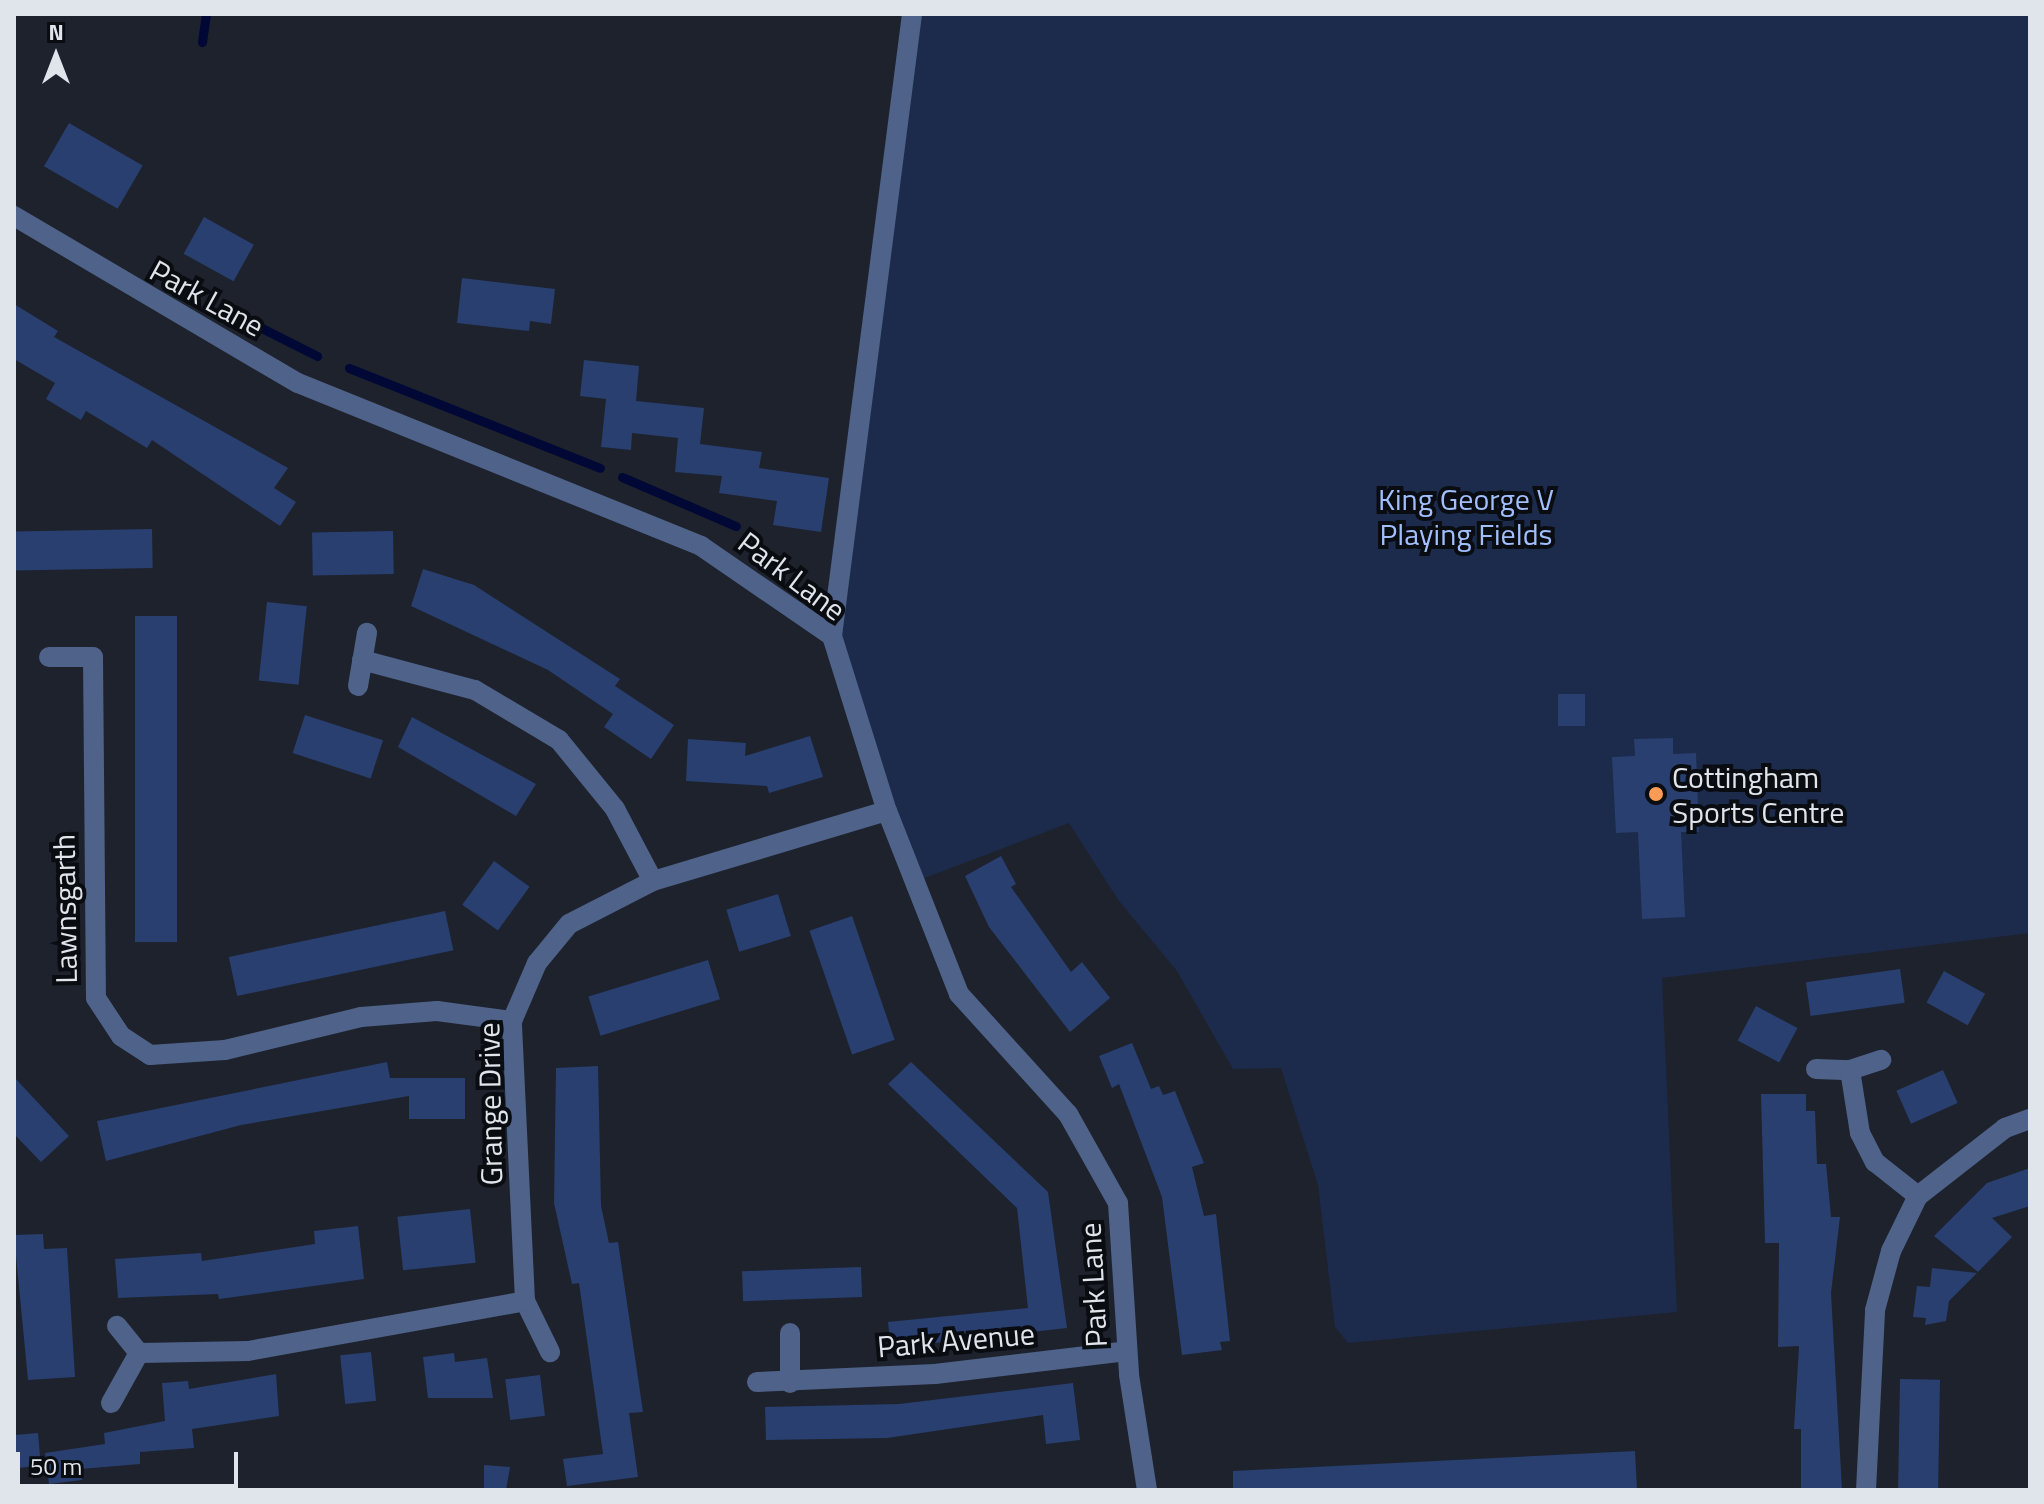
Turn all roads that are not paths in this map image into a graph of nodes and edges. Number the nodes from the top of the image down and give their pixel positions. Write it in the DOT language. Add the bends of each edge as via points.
graph roads {
  1 [pos="912,14"];
  2 [pos="14,216"];
  3 [pos="367,633"];
  4 [pos="832,636"];
  5 [pos="49,657"];
  6 [pos="362,660"];
  7 [pos="358,686"];
  8 [pos="887,811"];
  9 [pos="653,881"];
  10 [pos="512,1021"];
  11 [pos="1881,1060"];
  12 [pos="1816,1069"];
  13 [pos="1850,1070"];
  14 [pos="2030,1119"];
  15 [pos="1918,1196"];
  16 [pos="525,1301"];
  17 [pos="117,1326"];
  18 [pos="790,1333"];
  19 [pos="1127,1351"];
  20 [pos="550,1352"];
  21 [pos="139,1353"];
  22 [pos="757,1382"];
  23 [pos="790,1383"];
  24 [pos="111,1403"];
  25 [pos="1147,1490"];
  26 [pos="1866,1490"];
  1 -- 4 [label="street"];
  2 -- 4 [label="street, Park Lane" via="298,383 701,546"];
  3 -- 6 [label="street"];
  4 -- 8 [label="street, Park Lane"];
  5 -- 10 [label="street, Lawnsgarth" via="93,657 96,998 121,1036 150,1055 225,1050 361,1017 437,1011"];
  6 -- 7 [label="street"];
  6 -- 9 [label="street" via="475,690 559,740 615,809"];
  8 -- 9 [label="street, Grange Drive"];
  8 -- 19 [label="street, Park Lane" via="959,994 1068,1114 1118,1203"];
  9 -- 10 [label="street, Grange Drive" via="569,924 537,963"];
  10 -- 16 [label="street, Grange Drive"];
  11 -- 13 [label="street"];
  12 -- 13 [label="street"];
  13 -- 15 [label="street" via="1860,1133 1875,1162"];
  14 -- 15 [label="street" via="2005,1128"];
  15 -- 26 [label="street" via="1891,1251 1875,1310"];
  16 -- 20 [label="street, Grange Drive"];
  16 -- 21 [label="street" via="248,1351"];
  17 -- 21 [label="street"];
  18 -- 23 [label="street"];
  19 -- 23 [label="street, Park Avenue"];
  19 -- 25 [label="street, Park Lane"];
  21 -- 24 [label="street"];
  22 -- 23 [label="street, Park Avenue"];
}
